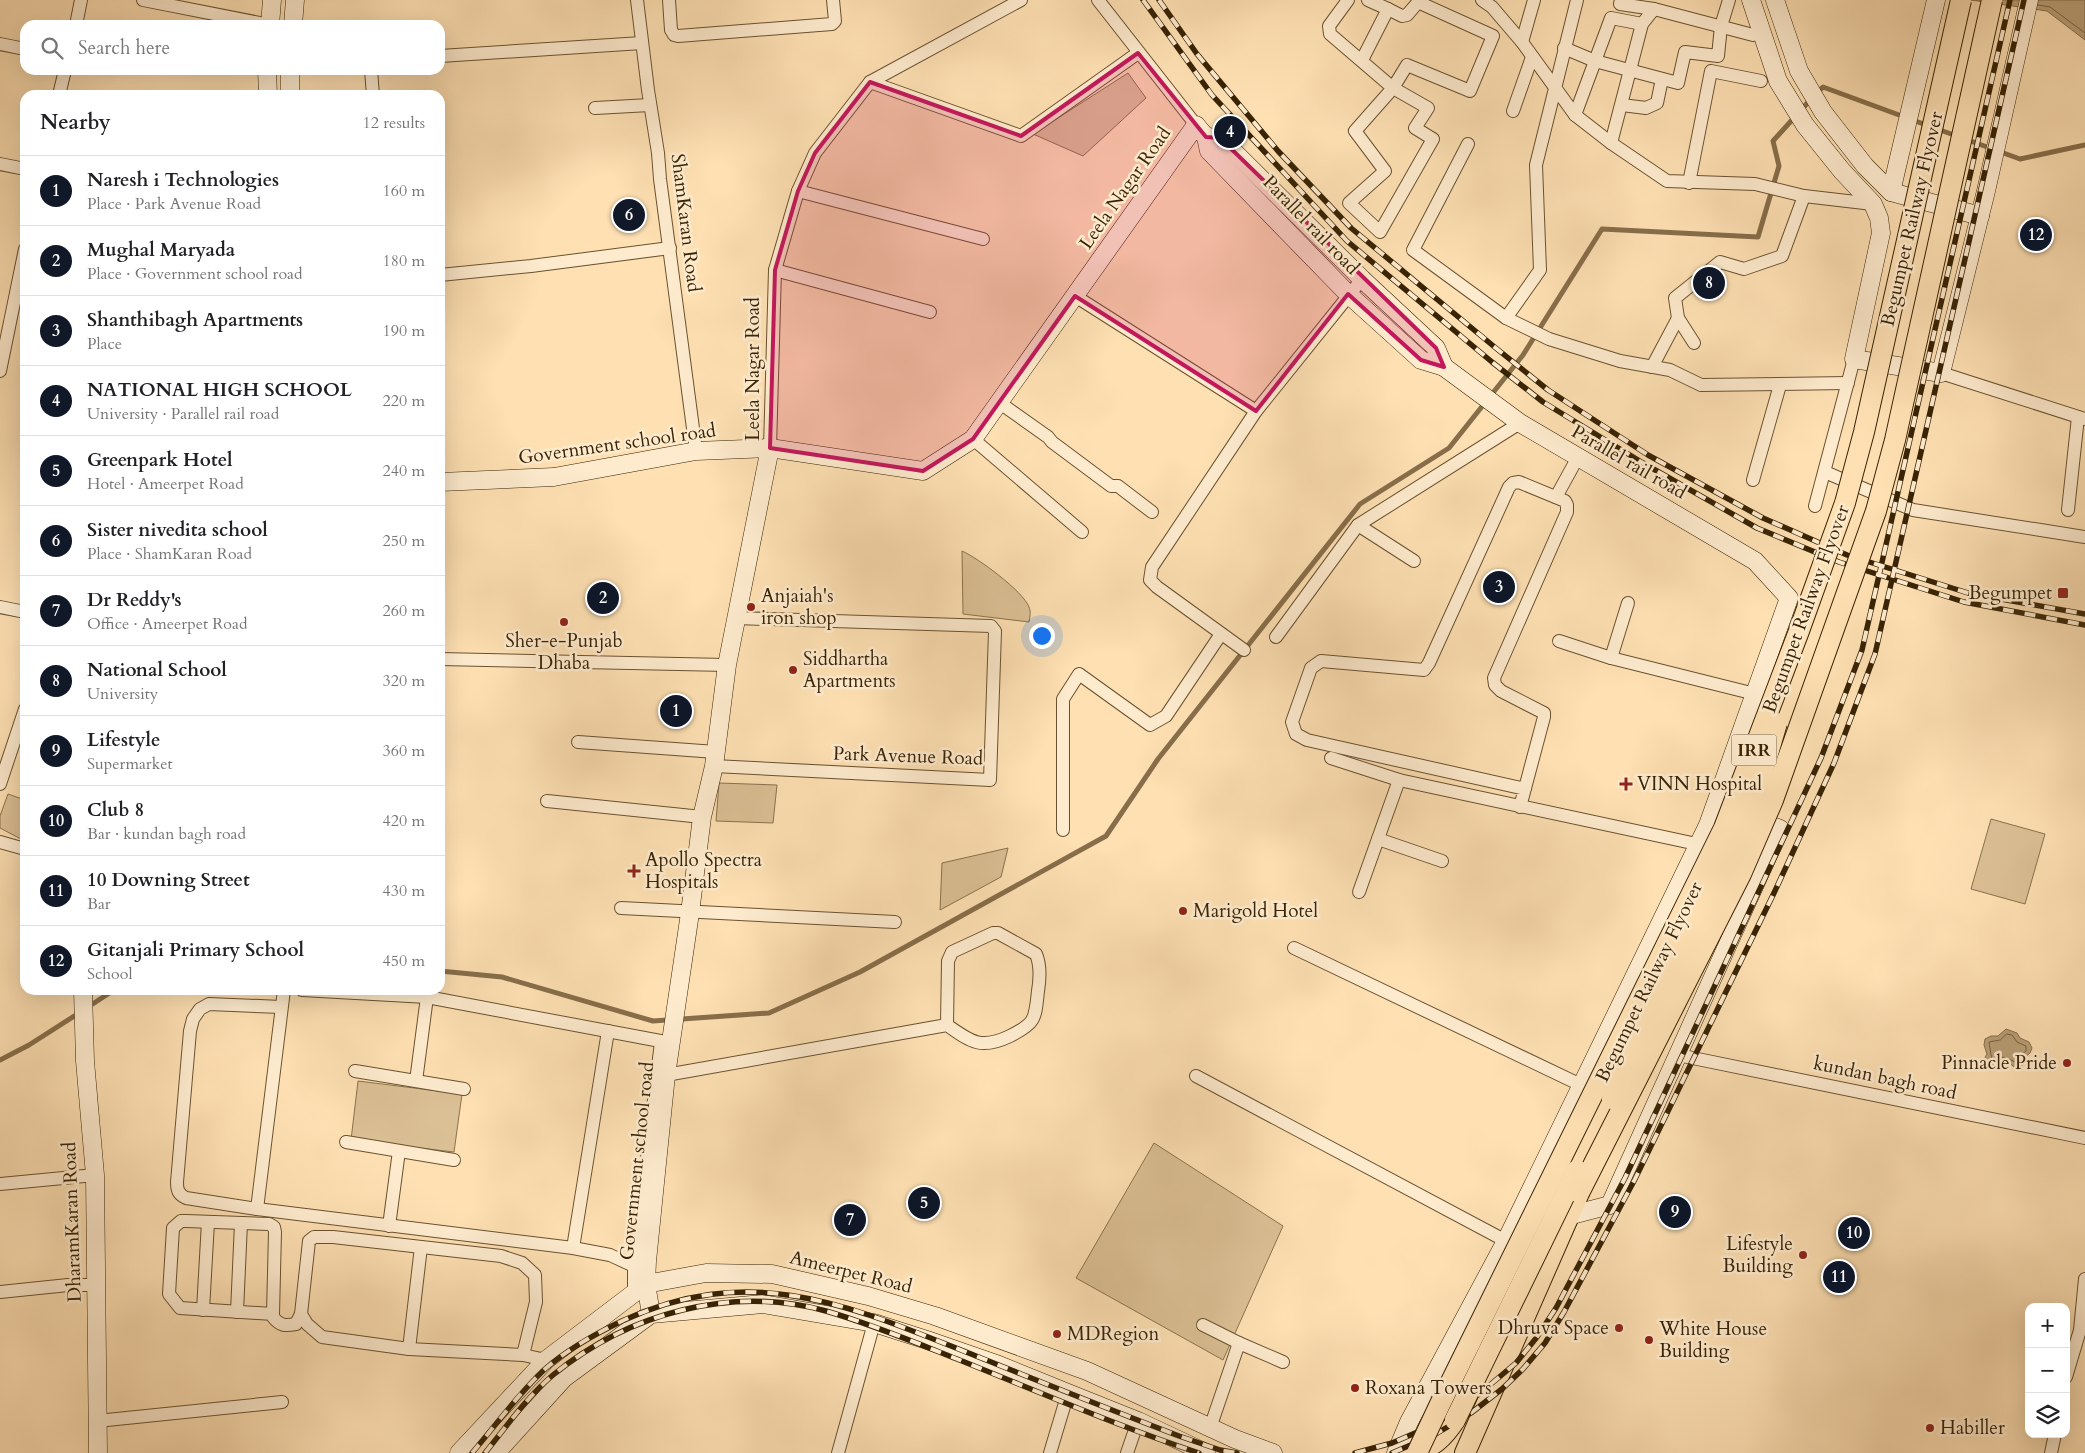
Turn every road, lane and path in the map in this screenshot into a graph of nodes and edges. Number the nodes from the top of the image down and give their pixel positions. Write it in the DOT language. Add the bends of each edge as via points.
graph roads {
  1 [pos="81,0"];
  2 [pos="143,0"];
  3 [pos="272,0"];
  4 [pos="295,0"];
  5 [pos="637,0"];
  6 [pos="670,0"];
  7 [pos="833,0"];
  8 [pos="1021,0"];
  9 [pos="1098,0"];
  10 [pos="1348,0"];
  11 [pos="1368,0"];
  12 [pos="1482,0"];
  13 [pos="1534,0"];
  14 [pos="1577,0"];
  15 [pos="1621,0"];
  16 [pos="1730,0"];
  17 [pos="1751,0"];
  18 [pos="1775,0"];
  19 [pos="1961,0"];
  20 [pos="1992,0"];
  21 [pos="2029,0"];
  22 [pos="1419,1"];
  23 [pos="1935,4"];
  24 [pos="1654,9"];
  25 [pos="1388,10"];
  26 [pos="77,20"];
  27 [pos="245,20"];
  28 [pos="270,20"];
  29 [pos="293,20"];
  30 [pos="1642,24"];
  31 [pos="1721,26"];
  32 [pos="1753,35"];
  33 [pos="1522,42"];
  34 [pos="642,43"];
  35 [pos="0,44"];
  36 [pos="20,48"];
  37 [pos="1564,48"];
  38 [pos="1138,53"];
  39 [pos="445,56"];
  40 [pos="1532,57"];
  41 [pos="1362,60"];
  42 [pos="1595,61"];
  43 [pos="1631,70"];
  44 [pos="64,75"];
  45 [pos="267,75"];
  46 [pos="290,75"];
  47 [pos="371,75"];
  48 [pos="1662,78"];
  49 [pos="870,82"];
  50 [pos="1761,82"];
  51 [pos="1393,88"];
  52 [pos="1556,89"];
  53 [pos="60,90"];
  54 [pos="268,90"];
  55 [pos="290,90"];
  56 [pos="373,90"];
  57 [pos="650,105"];
  58 [pos="1622,105"];
  59 [pos="596,108"];
  60 [pos="1513,111"];
  61 [pos="1575,115"];
  62 [pos="1201,131"];
  63 [pos="1611,143"];
  64 [pos="1468,144"];
  65 [pos="0,164"];
  66 [pos="20,168"];
  67 [pos="1689,183"];
  68 [pos="798,190"];
  69 [pos="1891,192"];
  70 [pos="1804,196"];
  71 [pos="1873,204"];
  72 [pos="1980,216"];
  73 [pos="983,239"];
  74 [pos="670,248"];
  75 [pos="20,270"];
  76 [pos="775,270"];
  77 [pos="445,275"];
  78 [pos="1362,279"];
  79 [pos="1348,294"];
  80 [pos="1075,296"];
  81 [pos="930,312"];
  82 [pos="1506,318"];
  83 [pos="1678,318"];
  84 [pos="3,340"];
  85 [pos="1694,343"];
  86 [pos="1854,359"];
  87 [pos="1444,366"];
  88 [pos="1652,366"];
  89 [pos="0,371"];
  90 [pos="1941,373"];
  91 [pos="1848,383"];
  92 [pos="1780,385"];
  93 [pos="1000,403"];
  94 [pos="1256,412"];
  95 [pos="2082,418"];
  96 [pos="1520,423"];
  97 [pos="974,439"];
  98 [pos="770,448"];
  99 [pos="696,451"];
  100 [pos="1578,457"];
  101 [pos="1825,472"];
  102 [pos="1753,480"];
  103 [pos="445,482"];
  104 [pos="1556,497"];
  105 [pos="1815,506"];
  106 [pos="2068,510"];
  107 [pos="1152,512"];
  108 [pos="1358,525"];
  109 [pos="1082,532"];
  110 [pos="2085,537"];
  111 [pos="1414,561"];
  112 [pos="1628,603"];
  113 [pos="0,607"];
  114 [pos="20,611"];
  115 [pos="736,618"];
  116 [pos="1799,631"];
  117 [pos="1221,634"];
  118 [pos="1276,637"];
  119 [pos="1559,641"];
  120 [pos="1244,650"];
  121 [pos="1611,658"];
  122 [pos="445,659"];
  123 [pos="727,664"];
  124 [pos="1755,694"];
  125 [pos="20,724"];
  126 [pos="578,742"];
  127 [pos="1331,758"];
  128 [pos="715,759"];
  129 [pos="1456,774"];
  130 [pos="1399,780"];
  131 [pos="0,784"];
  132 [pos="1525,789"];
  133 [pos="1459,793"];
  134 [pos="547,801"];
  135 [pos="1717,804"];
  136 [pos="1520,807"];
  137 [pos="702,817"];
  138 [pos="1063,830"];
  139 [pos="1378,839"];
  140 [pos="0,842"];
  141 [pos="1700,844"];
  142 [pos="20,848"];
  143 [pos="1442,861"];
  144 [pos="1763,868"];
  145 [pos="1359,892"];
  146 [pos="621,908"];
  147 [pos="690,913"];
  148 [pos="895,922"];
  149 [pos="1294,948"];
  150 [pos="84,995"];
  151 [pos="283,995"];
  152 [pos="391,995"];
  153 [pos="427,997"];
  154 [pos="282,1007"];
  155 [pos="947,1025"];
  156 [pos="608,1031"];
  157 [pos="666,1043"];
  158 [pos="1678,1055"];
  159 [pos="355,1071"];
  160 [pos="666,1075"];
  161 [pos="1196,1076"];
  162 [pos="416,1081"];
  163 [pos="1583,1086"];
  164 [pos="464,1089"];
  165 [pos="2085,1138"];
  166 [pos="346,1142"];
  167 [pos="399,1151"];
  168 [pos="454,1160"];
  169 [pos="95,1175"];
  170 [pos="0,1184"];
  171 [pos="257,1209"];
  172 [pos="1568,1216"];
  173 [pos="208,1222"];
  174 [pos="240,1223"];
  175 [pos="389,1226"];
  176 [pos="1506,1242"];
  177 [pos="421,1247"];
  178 [pos="573,1248"];
  179 [pos="634,1266"];
  180 [pos="2085,1279"];
  181 [pos="96,1285"];
  182 [pos="640,1288"];
  183 [pos="0,1292"];
  184 [pos="203,1310"];
  185 [pos="237,1312"];
  186 [pos="273,1314"];
  187 [pos="301,1314"];
  188 [pos="651,1314"];
  189 [pos="874,1324"];
  190 [pos="1203,1325"];
  191 [pos="2082,1330"];
  192 [pos="1239,1342"];
  193 [pos="410,1349"];
  194 [pos="2080,1350"];
  195 [pos="523,1355"];
  196 [pos="546,1360"];
  197 [pos="1283,1362"];
  198 [pos="2070,1369"];
  199 [pos="1068,1393"];
  200 [pos="282,1402"];
  201 [pos="97,1421"];
  202 [pos="1138,1421"];
  203 [pos="1210,1428"];
  204 [pos="2054,1438"];
  205 [pos="98,1453"];
  206 [pos="459,1453"];
  207 [pos="496,1453"];
  208 [pos="838,1453"];
  209 [pos="1050,1453"];
  210 [pos="1127,1453"];
  211 [pos="1206,1453"];
  212 [pos="1273,1453"];
  213 [pos="1396,1453"];
  214 [pos="1411,1453"];
  215 [pos="1417,1453"];
  216 [pos="1465,1453"];
  217 [pos="2051,1453"];
  1 -- 26 [label="street"];
  2 -- 27 [label="street"];
  3 -- 28 [label="street"];
  4 -- 29 [label="street"];
  5 -- 34 [label="street, ShamKaran Road"];
  6 -- 7 [label="street" via="671,30 678,36 832,24"];
  8 -- 49 [label="street"];
  9 -- 38 [label="street, Parallel rail road"];
  10 -- 41 [label="street" via="1328,31"];
  11 -- 25 [label="street"];
  12 -- 33 [label="street"];
  13 -- 33 [label="street"];
  14 -- 37 [label="street"];
  15 -- 24 [label="street" via="1620,4"];
  16 -- 31 [label="street"];
  17 -- 71 [label="street" via="1778,81 1805,125"];
  18 -- 69 [label="street" via="1799,71 1824,112 1865,166"];
  19 -- 116 [label="main road, Begumpet Railway Flyover / IRR, bridge" via="1864,432 1845,503"];
  20 -- 172 [label="main road, Begumpet Railway Flyover / IRR, bridge" via="1895,440 1876,511 1773,800 1741,874"];
  21 -- 72 [label="street"];
  22 -- 25 [label="street" via="1407,15"];
  22 -- 51 [label="street" via="1493,36 1470,91 1407,65"];
  23 -- 69 [label="street"];
  24 -- 30 [label="street"];
  24 -- 31 [label="street"];
  25 -- 41 [label="street"];
  30 -- 42 [label="street" via="1611,18"];
  30 -- 43 [label="street"];
  31 -- 32 [label="street"];
  31 -- 48 [label="street" via="1718,56 1684,52 1678,82"];
  33 -- 40 [label="street"];
  34 -- 39 [label="street"];
  34 -- 57 [label="street, ShamKaran Road"];
  35 -- 36 [label="street"];
  37 -- 42 [label="street"];
  37 -- 52 [label="street"];
  38 -- 49 [label="street" via="1021,136"];
  38 -- 62 [label="street, Parallel rail road"];
  40 -- 52 [label="street"];
  40 -- 60 [label="street"];
  41 -- 51 [label="street"];
  42 -- 43 [label="street"];
  42 -- 61 [label="street"];
  43 -- 48 [label="street"];
  43 -- 58 [label="street"];
  44 -- 53 [label="street"];
  45 -- 54 [label="street"];
  46 -- 55 [label="street"];
  47 -- 56 [label="street"];
  48 -- 58 [label="street" via="1657,103 1646,108"];
  49 -- 68 [label="street, Leela Nagar Road" via="815,153"];
  50 -- 67 [label="street" via="1712,71"];
  51 -- 51 [label="street" via="1428,108 1415,128 1433,139 1380,232 1349,203 1385,171 1354,131"];
  52 -- 61 [label="street"];
  52 -- 82 [label="street" via="1536,165 1540,270"];
  57 -- 59 [label="street"];
  57 -- 74 [label="street, ShamKaran Road"];
  58 -- 63 [label="street"];
  61 -- 63 [label="street"];
  62 -- 78 [label="street, Parallel rail road" via="1220,138"];
  62 -- 79 [label="street, Parallel rail road" via="1210,151"];
  62 -- 80 [label="street, Leela Nagar Road"];
  63 -- 67 [label="street" via="1667,181"];
  64 -- 82 [label="street" via="1413,250"];
  65 -- 66 [label="street"];
  67 -- 70 [label="street" via="1755,184"];
  68 -- 73 [label="street"];
  68 -- 76 [label="street, Leela Nagar Road"];
  69 -- 72 [label="street"];
  70 -- 71 [label="street"];
  70 -- 83 [label="street" via="1782,256 1744,269 1720,262 1675,298"];
  71 -- 86 [label="street" via="1881,233"];
  72 -- 90 [label="street"];
  74 -- 77 [label="street"];
  74 -- 99 [label="street, ShamKaran Road"];
  75 -- 84 [label="street"];
  76 -- 81 [label="street"];
  76 -- 98 [label="street, Leela Nagar Road"];
  78 -- 79 [label="street"];
  78 -- 87 [label="street, Parallel rail road" via="1436,348"];
  79 -- 87 [label="street, Parallel rail road" via="1421,360"];
  79 -- 94 [label="street"];
  80 -- 93 [label="street, Leela Nagar Road"];
  80 -- 94 [label="street"];
  82 -- 88 [label="street" via="1549,339 1620,361"];
  83 -- 85 [label="street"];
  83 -- 88 [label="street"];
  84 -- 89 [label="street"];
  86 -- 90 [label="street"];
  86 -- 91 [label="street"];
  87 -- 96 [label="street, Parallel rail road"];
  88 -- 92 [label="street" via="1670,370 1700,385"];
  90 -- 95 [label="street"];
  91 -- 92 [label="street"];
  91 -- 101 [label="street"];
  92 -- 102 [label="street"];
  93 -- 97 [label="street, Leela Nagar Road"];
  93 -- 107 [label="street" via="1111,486 1118,486"];
  94 -- 117 [label="street" via="1152,567 1150,580 1157,588"];
  95 -- 106 [label="street"];
  96 -- 100 [label="street, Parallel rail road"];
  96 -- 108 [label="street"];
  97 -- 98 [label="street, Leela Nagar Road" via="923,471"];
  97 -- 109 [label="street"];
  98 -- 99 [label="street, Government school road"];
  98 -- 115 [label="street, Government school road"];
  99 -- 103 [label="street, Government school road" via="554,477"];
  100 -- 104 [label="street"];
  100 -- 124 [label="street, Parallel rail road" via="1755,561 1789,598"];
  101 -- 105 [label="street"];
  101 -- 110 [label="street" via="1913,510"];
  104 -- 129 [label="street" via="1519,482 1509,487 1424,670 1336,661 1321,661 1311,668 1292,722 1296,734 1306,740"];
  104 -- 132 [label="street" via="1565,501 1567,512 1494,678 1501,691 1544,713"];
  108 -- 111 [label="street"];
  108 -- 118 [label="street"];
  112 -- 121 [label="street"];
  113 -- 114 [label="street"];
  115 -- 123 [label="street, Government school road"];
  115 -- 128 [label="street, Park Avenue Road" via="991,626 995,631 990,780"];
  116 -- 214 [label="main road, IRR, bridge" via="1762,774 1740,832 1455,1420 1436,1443"];
  116 -- 215 [label="main road, Begumpet Railway Flyover / IRR, bridge" via="1724,828"];
  117 -- 120 [label="street"];
  117 -- 138 [label="street" via="1166,716 1150,725 1079,674 1063,699"];
  119 -- 121 [label="street"];
  121 -- 124 [label="street"];
  122 -- 123 [label="street"];
  123 -- 128 [label="street, Government school road"];
  124 -- 135 [label="street"];
  125 -- 131 [label="street"];
  126 -- 128 [label="street"];
  127 -- 130 [label="street"];
  128 -- 137 [label="street, Government school road"];
  129 -- 132 [label="street"];
  129 -- 133 [label="street"];
  130 -- 133 [label="street"];
  130 -- 139 [label="street"];
  132 -- 136 [label="street"];
  133 -- 136 [label="street"];
  134 -- 137 [label="street"];
  135 -- 141 [label="street"];
  135 -- 144 [label="street" via="1780,829"];
  136 -- 141 [label="street"];
  137 -- 147 [label="street, Government school road"];
  139 -- 143 [label="street"];
  139 -- 145 [label="street"];
  140 -- 142 [label="street"];
  141 -- 144 [label="street"];
  141 -- 163 [label="street"];
  144 -- 158 [label="street"];
  146 -- 147 [label="street"];
  147 -- 148 [label="street"];
  147 -- 157 [label="street, Government school road" via="680,983"];
  149 -- 163 [label="street"];
  150 -- 169 [label="street, DharamKaran Road" via="85,1061"];
  151 -- 154 [label="street"];
  152 -- 153 [label="street"];
  153 -- 156 [label="street"];
  153 -- 162 [label="street"];
  154 -- 171 [label="street"];
  154 -- 171 [label="street" via="209,1004 200,1009 193,1019 188,1046 176,1189 186,1198"];
  155 -- 155 [label="street" via="948,961 952,952 998,933 1036,954 1040,968 1036,1009 1026,1028 987,1044 964,1036"];
  155 -- 160 [label="street"];
  156 -- 157 [label="street"];
  156 -- 178 [label="street"];
  157 -- 160 [label="street, Government school road"];
  157 -- 179 [label="street"];
  158 -- 165 [label="street, kundan bagh road"];
  158 -- 172 [label="street" via="1610,1205"];
  159 -- 162 [label="street"];
  160 -- 182 [label="street, Government school road"];
  161 -- 176 [label="street"];
  162 -- 164 [label="street"];
  163 -- 176 [label="street"];
  166 -- 167 [label="street"];
  167 -- 168 [label="street"];
  167 -- 175 [label="street"];
  169 -- 170 [label="street"];
  169 -- 181 [label="street, DharamKaran Road"];
  171 -- 175 [label="street"];
  172 -- 216 [label="main road, IRR"];
  173 -- 174 [label="street"];
  173 -- 184 [label="street"];
  173 -- 184 [label="street" via="186,1220 173,1228 169,1294 180,1308"];
  174 -- 185 [label="street"];
  174 -- 186 [label="street" via="274,1227"];
  175 -- 178 [label="street"];
  176 -- 213 [label="street" via="1409,1422"];
  177 -- 187 [label="street" via="314,1238 309,1241"];
  177 -- 193 [label="street"];
  177 -- 195 [label="street" via="501,1256 522,1263 535,1274 536,1302"];
  178 -- 179 [label="street" via="610,1255"];
  179 -- 182 [label="street"];
  180 -- 191 [label="street"];
  181 -- 183 [label="street"];
  181 -- 201 [label="street, DharamKaran Road"];
  182 -- 188 [label="street, Government school road"];
  182 -- 196 [label="street, Ameerpet Road"];
  182 -- 203 [label="street, Ameerpet Road" via="706,1274 772,1274 868,1296 1000,1338 1087,1371"];
  184 -- 185 [label="street"];
  185 -- 186 [label="street"];
  186 -- 187 [label="street" via="277,1323 284,1326 296,1324"];
  187 -- 193 [label="street" via="322,1337"];
  188 -- 189 [label="street" via="763,1304"];
  188 -- 207 [label="street" via="564,1378"];
  189 -- 199 [label="street" via="999,1365"];
  189 -- 208 [label="street"];
  190 -- 192 [label="street"];
  191 -- 194 [label="street"];
  192 -- 197 [label="street"];
  192 -- 203 [label="street"];
  193 -- 195 [label="street"];
  194 -- 198 [label="street"];
  195 -- 196 [label="street"];
  196 -- 206 [label="street, Ameerpet Road"];
  199 -- 202 [label="street"];
  199 -- 209 [label="street"];
  200 -- 201 [label="street"];
  201 -- 205 [label="street, DharamKaran Road"];
  202 -- 210 [label="street"];
  202 -- 211 [label="street"];
  203 -- 212 [label="street, Ameerpet Road"];
  204 -- 217 [label="street"];
}
